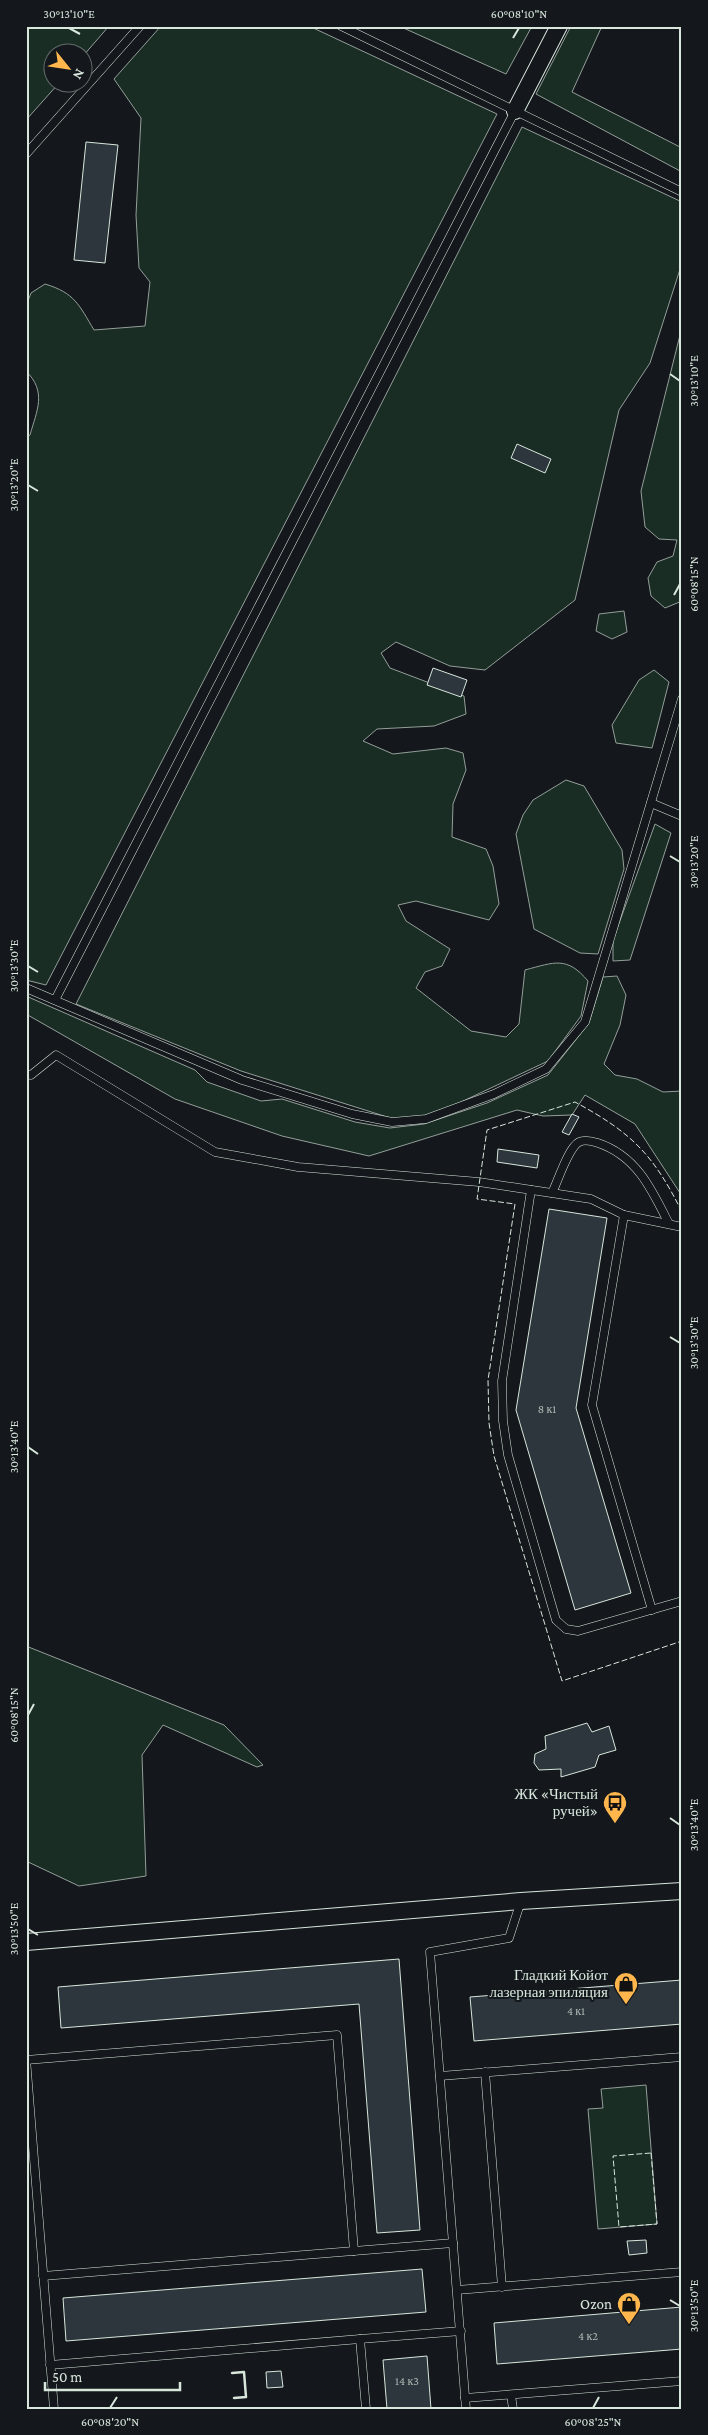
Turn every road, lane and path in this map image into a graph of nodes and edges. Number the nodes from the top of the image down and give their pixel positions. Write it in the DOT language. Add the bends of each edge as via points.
graph roads {
  1 [pos="140,26"];
  2 [pos="341,26"];
  3 [pos="559,26"];
  4 [pos="515,111"];
  5 [pos="26,154"];
  6 [pos="682,192"];
  7 [pos="682,699"];
  8 [pos="651,803"];
  9 [pos="682,816"];
  10 [pos="26,988"];
  11 [pos="55,1000"];
  12 [pos="26,1074"];
  13 [pos="531,1190"];
  14 [pos="552,1193"];
  15 [pos="624,1215"];
  16 [pos="669,1224"];
  17 [pos="682,1226"];
  18 [pos="682,1601"];
  19 [pos="652,1610"];
  20 [pos="682,1891"];
  21 [pos="521,1901"];
  22 [pos="26,1942"];
  23 [pos="682,2056"];
  24 [pos="26,2060"];
  25 [pos="485,2072"];
  26 [pos="440,2076"];
  27 [pos="453,2243"];
  28 [pos="354,2251"];
  29 [pos="682,2272"];
  30 [pos="44,2276"];
  31 [pos="502,2287"];
  32 [pos="457,2290"];
  33 [pos="461,2331"];
  34 [pos="360,2339"];
  35 [pos="50,2364"];
  36 [pos="682,2381"];
  37 [pos="511,2394"];
  38 [pos="465,2398"];
  39 [pos="54,2409"];
  40 [pos="366,2409"];
  41 [pos="466,2409"];
  42 [pos="512,2409"];
  1 -- 5 [label="lane"];
  2 -- 4 [label="lane"];
  3 -- 4 [label="street"];
  4 -- 6 [label="lane"];
  4 -- 11 [label="lane"];
  7 -- 8 [label="lane"];
  8 -- 9 [label="lane"];
  8 -- 11 [label="lane" via="585,1022 546,1069 494,1094 426,1119 392,1122 352,1114 242,1080"];
  10 -- 11 [label="lane"];
  12 -- 13 [label="lane" via="31,1075 56,1055 215,1152 298,1167 479,1182"];
  13 -- 14 [label="lane"];
  13 -- 19 [label="lane" via="502,1381 503,1421 514,1473 556,1620 566,1629 578,1631"];
  14 -- 15 [label="lane" via="591,1199"];
  14 -- 16 [label="lane" via="572,1148 589,1140 629,1159 650,1186"];
  15 -- 16 [label="lane"];
  15 -- 19 [label="lane" via="592,1405"];
  16 -- 17 [label="lane"];
  18 -- 19 [label="lane"];
  20 -- 21 [label="street"];
  21 -- 22 [label="street"];
  21 -- 26 [label="lane" via="509,1938 430,1952"];
  23 -- 25 [label="lane"];
  24 -- 28 [label="lane" via="337,2035"];
  24 -- 30 [label="lane"];
  25 -- 26 [label="lane"];
  25 -- 31 [label="lane"];
  26 -- 27 [label="lane"];
  27 -- 28 [label="lane"];
  27 -- 32 [label="lane"];
  28 -- 30 [label="lane"];
  29 -- 31 [label="lane"];
  30 -- 35 [label="lane"];
  31 -- 32 [label="lane"];
  32 -- 33 [label="lane"];
  33 -- 34 [label="lane"];
  33 -- 38 [label="lane"];
  34 -- 35 [label="lane"];
  34 -- 40 [label="lane"];
  35 -- 39 [label="lane"];
  36 -- 37 [label="lane"];
  37 -- 38 [label="lane"];
  37 -- 42 [label="lane"];
  38 -- 41 [label="lane"];
}
